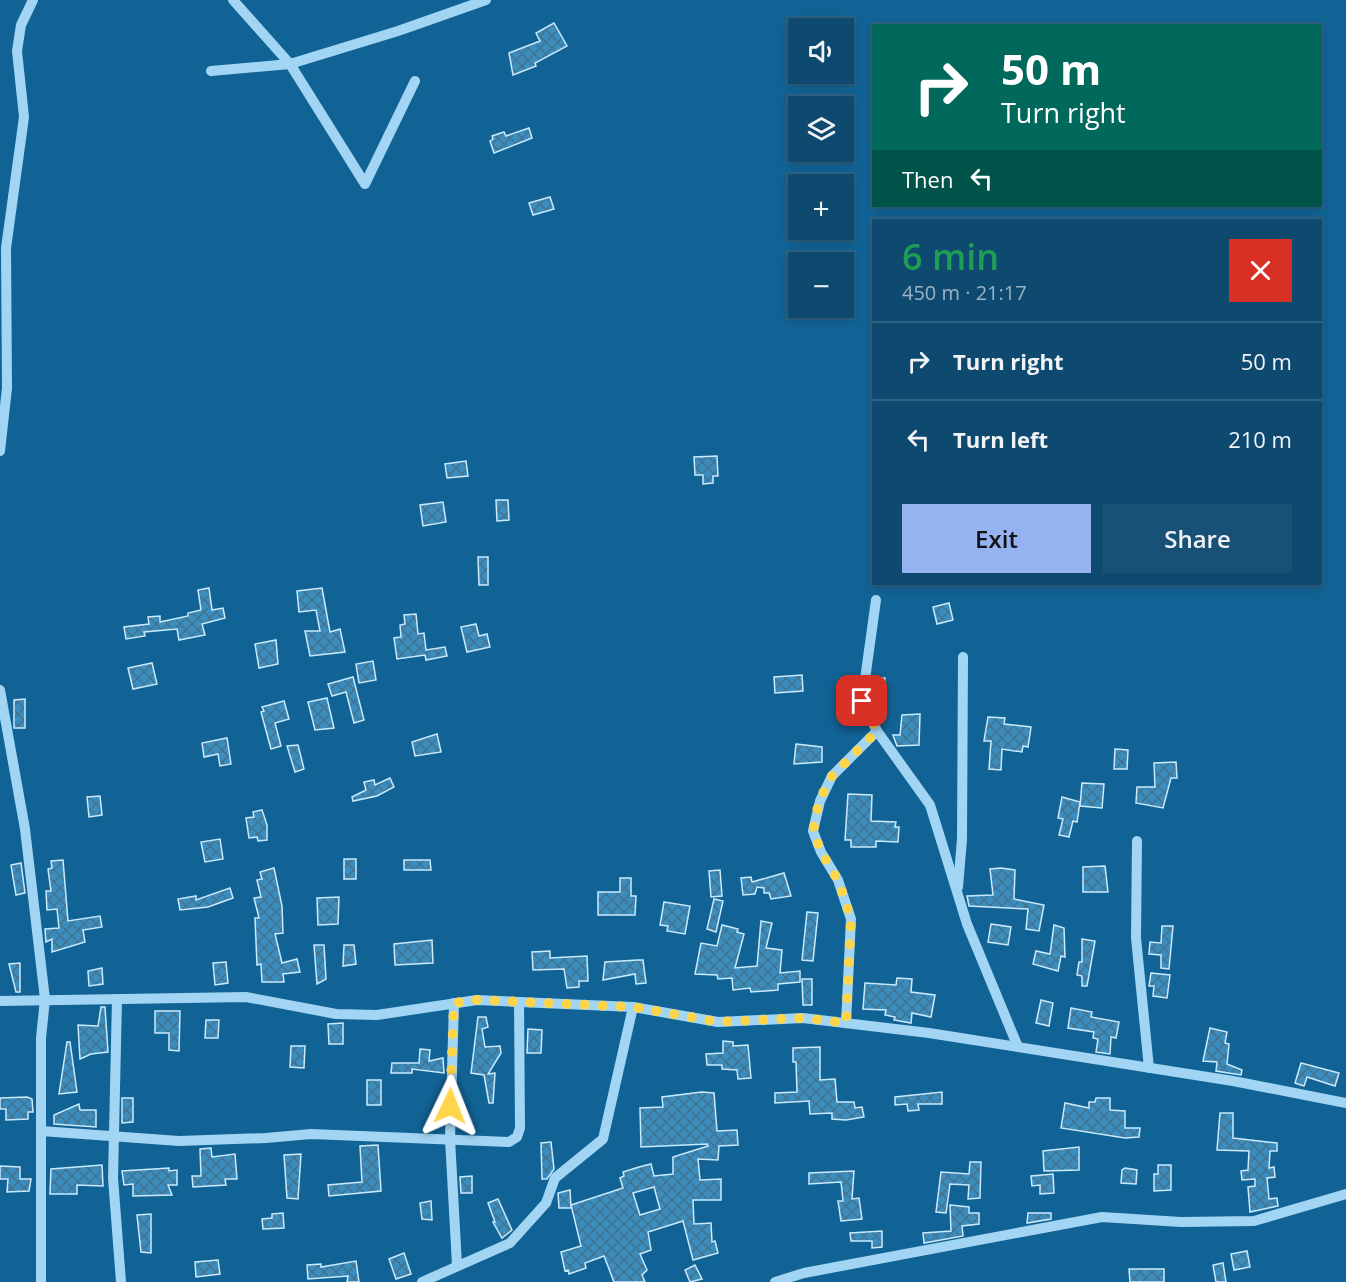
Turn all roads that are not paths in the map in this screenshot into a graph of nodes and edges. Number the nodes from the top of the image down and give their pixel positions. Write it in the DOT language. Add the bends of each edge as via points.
graph roads {
  1 [pos="33,0"];
  2 [pos="233,0"];
  3 [pos="486,0"];
  4 [pos="290,64"];
  5 [pos="211,71"];
  6 [pos="415,81"];
  7 [pos="0,451"];
  8 [pos="876,600"];
  9 [pos="963,657"];
  10 [pos="0,690"];
  11 [pos="877,731"];
  12 [pos="1137,841"];
  13 [pos="957,893"];
  14 [pos="45,999"];
  15 [pos="117,999"];
  16 [pos="0,1001"];
  17 [pos="519,1002"];
  18 [pos="454,1003"];
  19 [pos="633,1007"];
  20 [pos="846,1023"];
  21 [pos="1018,1047"];
  22 [pos="1149,1068"];
  23 [pos="1346,1103"];
  24 [pos="41,1131"];
  25 [pos="113,1136"];
  26 [pos="450,1139"];
  27 [pos="1346,1194"];
  28 [pos="457,1265"];
  29 [pos="41,1282"];
  30 [pos="121,1282"];
  31 [pos="422,1282"];
  32 [pos="775,1282"];
  1 -- 7 [label="street" via="21,25 17,51 24,117 6,248 7,388"];
  2 -- 4 [label="street"];
  3 -- 4 [label="street"];
  4 -- 5 [label="street"];
  4 -- 6 [label="street" via="365,184"];
  8 -- 11 [label="street" via="862,701"];
  9 -- 13 [label="street" via="962,839"];
  10 -- 14 [label="street" via="25,829"];
  11 -- 13 [label="street" via="930,805"];
  11 -- 20 [label="street" via="832,776 819,801 813,831 838,880 851,919"];
  12 -- 22 [label="street" via="1136,938"];
  13 -- 21 [label="street"];
  14 -- 15 [label="street"];
  14 -- 16 [label="street"];
  14 -- 24 [label="street"];
  15 -- 18 [label="street" via="246,998 336,1014 376,1015"];
  15 -- 25 [label="street"];
  17 -- 18 [label="street"];
  17 -- 19 [label="street"];
  17 -- 26 [label="street" via="517,1137 509,1142"];
  18 -- 26 [label="street"];
  19 -- 20 [label="street" via="718,1022 803,1018"];
  19 -- 28 [label="street" via="603,1139 555,1178 546,1203 510,1243"];
  20 -- 21 [label="street"];
  21 -- 22 [label="street"];
  22 -- 23 [label="street"];
  24 -- 25 [label="street"];
  24 -- 29 [label="street"];
  25 -- 26 [label="street" via="179,1141 311,1134"];
  25 -- 30 [label="street"];
  26 -- 28 [label="street"];
  27 -- 32 [label="street" via="1254,1221 1102,1217 804,1273"];
  28 -- 31 [label="street"];
}
